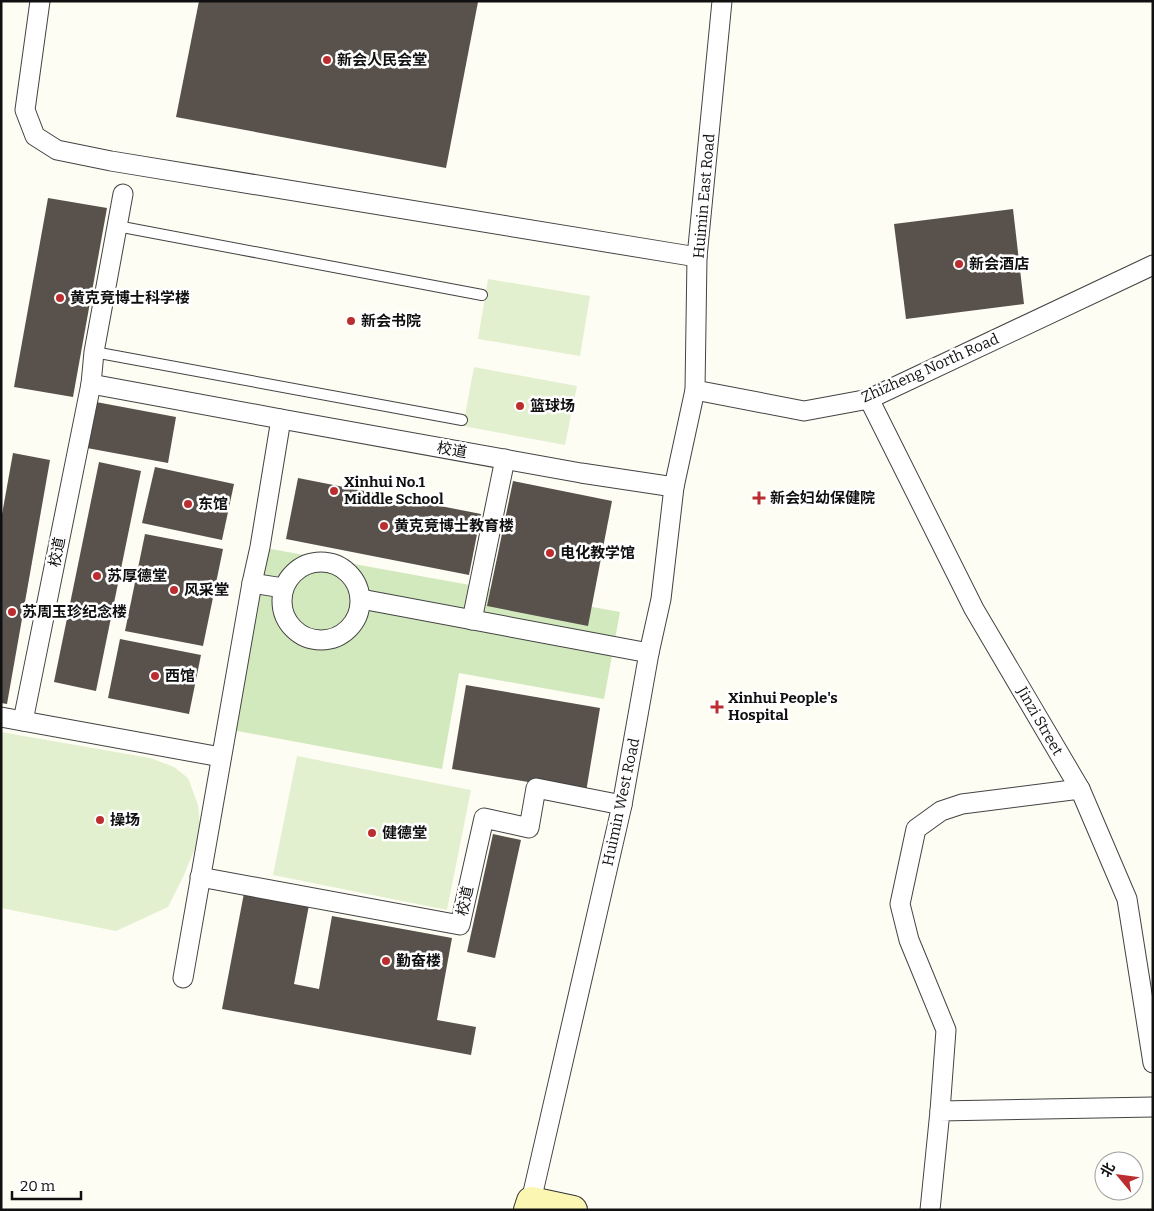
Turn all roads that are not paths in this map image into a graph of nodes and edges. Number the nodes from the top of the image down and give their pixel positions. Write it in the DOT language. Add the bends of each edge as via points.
graph roads {
  1 [pos="40,1"];
  2 [pos="722,1"];
  3 [pos="123,194"];
  4 [pos="117,226"];
  5 [pos="697,257"];
  6 [pos="1153,265"];
  7 [pos="482,295"];
  8 [pos="94,352"];
  9 [pos="91,384"];
  10 [pos="695,390"];
  11 [pos="869,399"];
  12 [pos="280,420"];
  13 [pos="462,420"];
  14 [pos="505,459"];
  15 [pos="674,487"];
  16 [pos="252,582"];
  17 [pos="283,588"];
  18 [pos="360,599"];
  19 [pos="472,620"];
  20 [pos="649,653"];
  21 [pos="1,717"];
  22 [pos="23,721"];
  23 [pos="221,757"];
  24 [pos="1080,789"];
  25 [pos="622,805"];
  26 [pos="200,877"];
  27 [pos="183,978"];
  28 [pos="1153,1062"];
  29 [pos="1153,1106"];
  30 [pos="940,1112"];
  31 [pos="530,1205"];
  32 [pos="573,1210"];
  33 [pos="930,1210"];
  1 -- 5 [label="street" via="25,110 35,136 57,150"];
  2 -- 5 [label="street, Huimin East Road"];
  3 -- 4 [label="street, 校道"];
  4 -- 7 [label="lane"];
  4 -- 8 [label="street, 校道"];
  5 -- 10 [label="street, Huimin East Road"];
  6 -- 11 [label="street, Zhizheng North Road"];
  8 -- 9 [label="street, 校道"];
  8 -- 13 [label="lane"];
  9 -- 12 [label="street, 校道"];
  9 -- 22 [label="street, 校道"];
  10 -- 11 [label="street, Zhizheng North Road" via="804,411"];
  10 -- 15 [label="street, Huimin West Road"];
  11 -- 24 [label="street, Jinzi Street" via="974,609"];
  12 -- 14 [label="street, 校道"];
  12 -- 16 [label="street"];
  14 -- 15 [label="street, 校道"];
  14 -- 19 [label="street"];
  15 -- 20 [label="street, Huimin West Road" via="661,599"];
  16 -- 17 [label="street"];
  16 -- 23 [label="street"];
  17 -- 18 [label="street" via="300,567 327,561 350,574 358,586"];
  17 -- 18 [label="street" via="284,615 290,626 310,639 335,638 346,632 359,611"];
  18 -- 19 [label="street"];
  19 -- 20 [label="street"];
  20 -- 25 [label="street, Huimin West Road"];
  21 -- 22 [label="street"];
  22 -- 23 [label="street"];
  23 -- 26 [label="street"];
  24 -- 28 [label="street, Jinzi Street" via="1127,899"];
  24 -- 30 [label="street" via="962,804 941,811 916,828 900,904 909,940 946,1030"];
  25 -- 26 [label="street, 校道" via="536,788 529,828 484,818 460,925"];
  25 -- 31 [label="street, Huimin West Road"];
  26 -- 27 [label="street"];
  29 -- 30 [label="street"];
  30 -- 33 [label="street"];
  31 -- 32 [label="street"];
}
